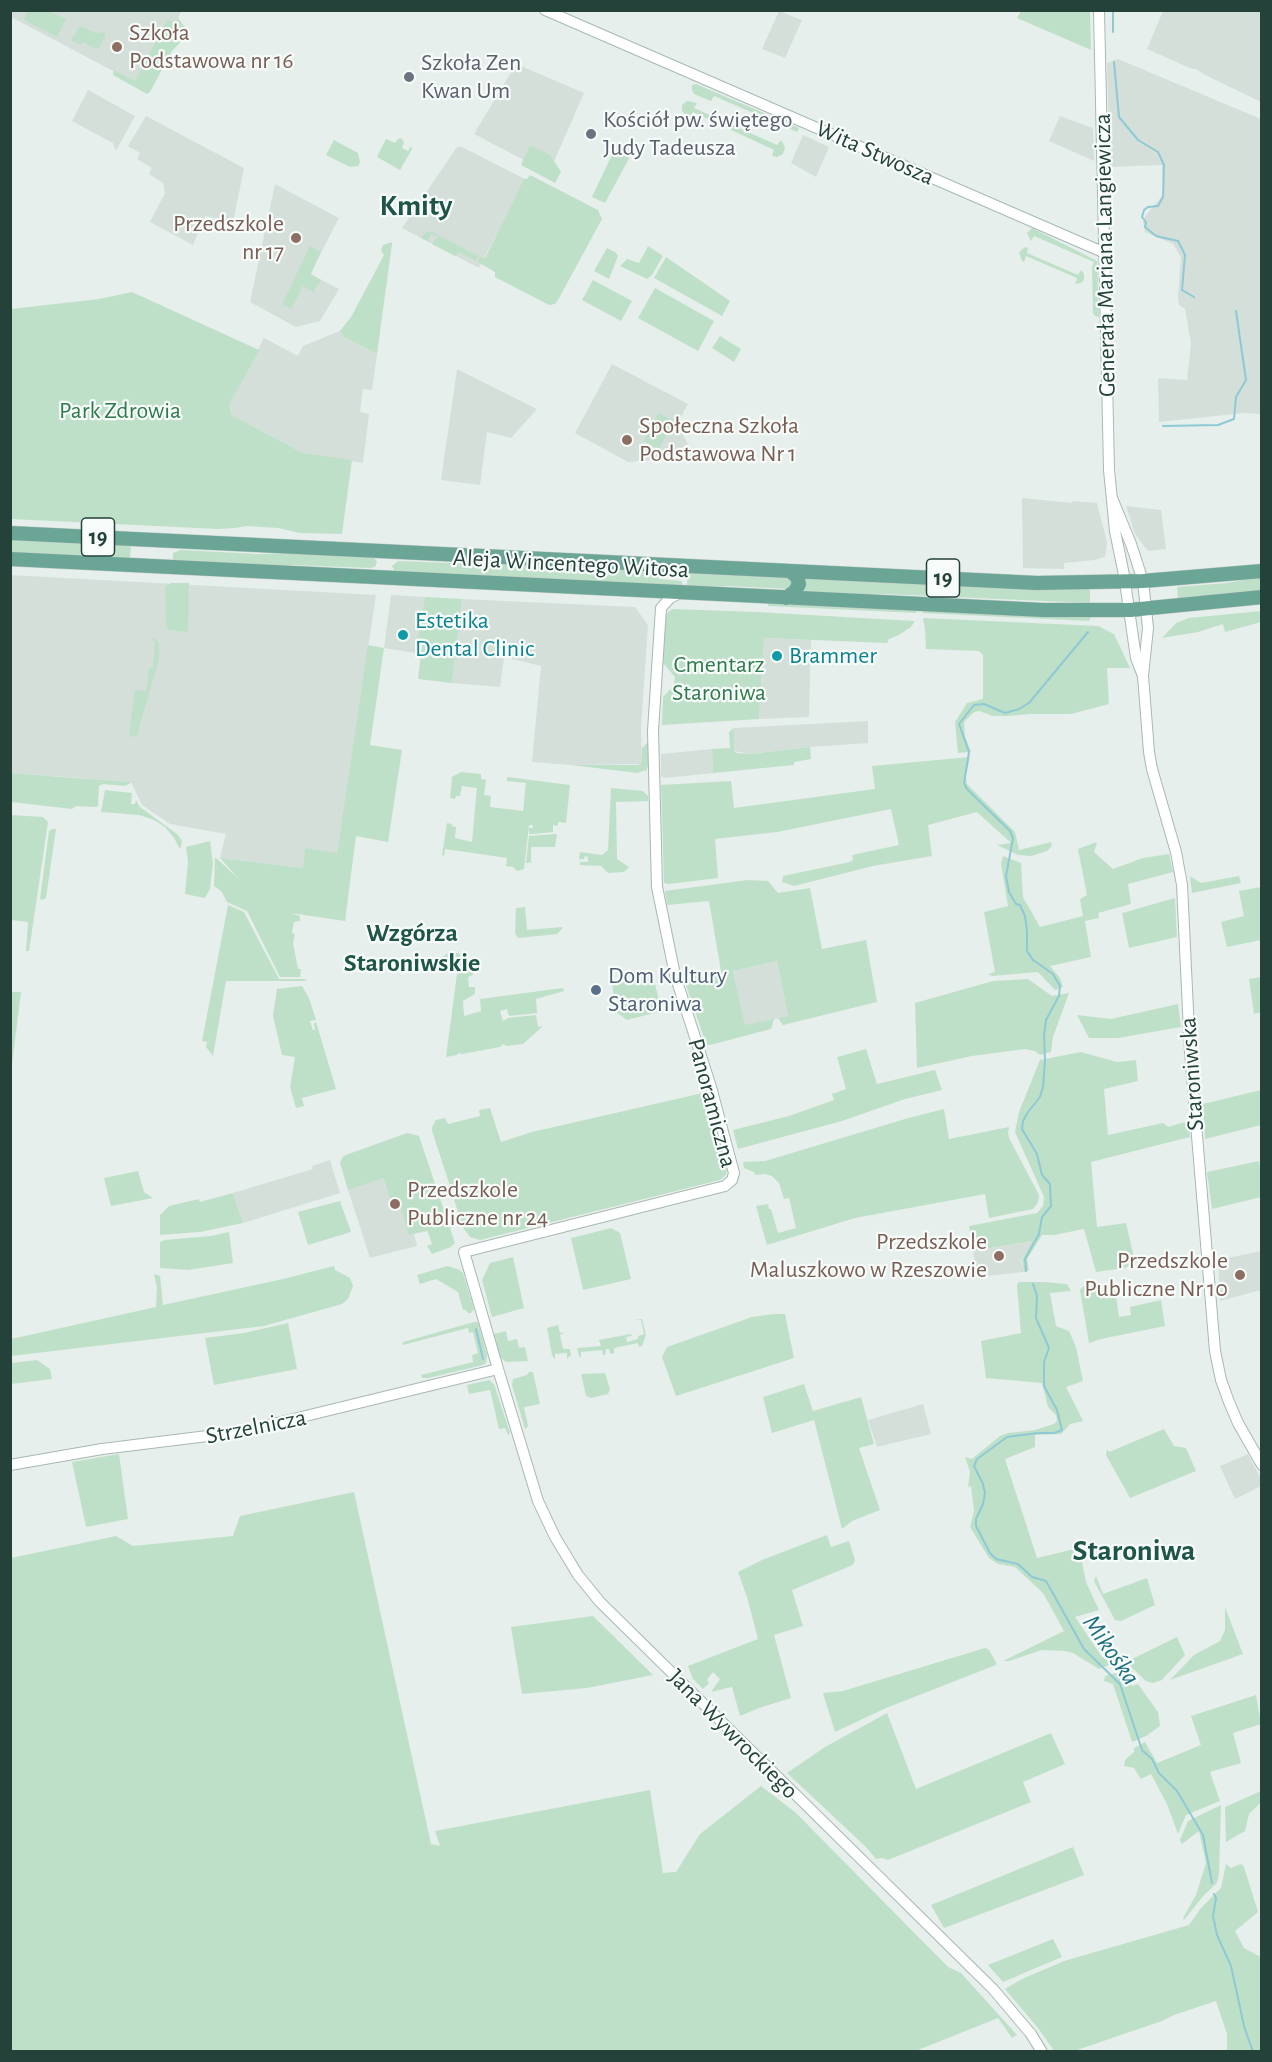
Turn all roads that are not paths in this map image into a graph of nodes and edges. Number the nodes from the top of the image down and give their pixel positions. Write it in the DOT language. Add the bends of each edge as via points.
graph roads {
  1 [pos="545,10"];
  2 [pos="1099,10"];
  3 [pos="1105,253"];
  4 [pos="1112,498"];
  5 [pos="10,533"];
  6 [pos="382,551"];
  7 [pos="10,559"];
  8 [pos="790,571"];
  9 [pos="1262,571"];
  10 [pos="381,577"];
  11 [pos="1125,582"];
  12 [pos="1143,582"];
  13 [pos="643,591"];
  14 [pos="681,593"];
  15 [pos="1262,597"];
  16 [pos="786,598"];
  17 [pos="661,608"];
  18 [pos="1146,608"];
  19 [pos="1130,610"];
  20 [pos="1143,676"];
  21 [pos="464,1252"];
  22 [pos="498,1369"];
  23 [pos="10,1465"];
  24 [pos="1262,1465"];
  25 [pos="1042,2052"];
  1 -- 3 [label="street, Wita Stwosza"];
  2 -- 3 [label="street, Generała Mariana Langiewicza"];
  3 -- 4 [label="street, Generała Mariana Langiewicza"];
  4 -- 11 [label="street, Generała Mariana Langiewicza"];
  4 -- 12 [label="street, Generała Mariana Langiewicza"];
  5 -- 6 [label="main road, Aleja Wincentego Witosa / 19"];
  6 -- 8 [label="main road, Aleja Wincentego Witosa / 19"];
  6 -- 10 [label="main road"];
  7 -- 10 [label="main road, Aleja Wincentego Witosa / 19"];
  8 -- 11 [label="main road, Aleja Wincentego Witosa / 19" via="1037,583"];
  8 -- 16 [label="main road" via="799,584"];
  9 -- 12 [label="main road, 19"];
  10 -- 13 [label="main road, Aleja Wincentego Witosa / 19"];
  11 -- 12 [label="main road, 19"];
  11 -- 19 [label="street, Staroniwska"];
  12 -- 18 [label="street, Generała Mariana Langiewicza"];
  13 -- 14 [label="main road, Aleja Wincentego Witosa / 19"];
  13 -- 17 [label="street"];
  14 -- 16 [label="main road, Aleja Wincentego Witosa / 19"];
  14 -- 17 [label="street"];
  15 -- 18 [label="main road, 19"];
  16 -- 19 [label="main road, Aleja Wincentego Witosa / 19" via="1043,610"];
  17 -- 21 [label="street, Panoramiczna" via="653,730 657,889 675,975 711,1087 734,1173 732,1180 725,1186"];
  18 -- 19 [label="main road, 19"];
  18 -- 20 [label="street, Staroniwska" via="1148,646"];
  19 -- 20 [label="street, Staroniwska" via="1136,658"];
  20 -- 24 [label="street, Staroniwska" via="1152,769 1182,885 1190,1052 1215,1351 1238,1424"];
  21 -- 22 [label="street, Jana Wywrockiego"];
  22 -- 23 [label="street, Strzelnicza" via="240,1432"];
  22 -- 25 [label="street, Jana Wywrockiego" via="544,1516 588,1588 993,1989"];
}
